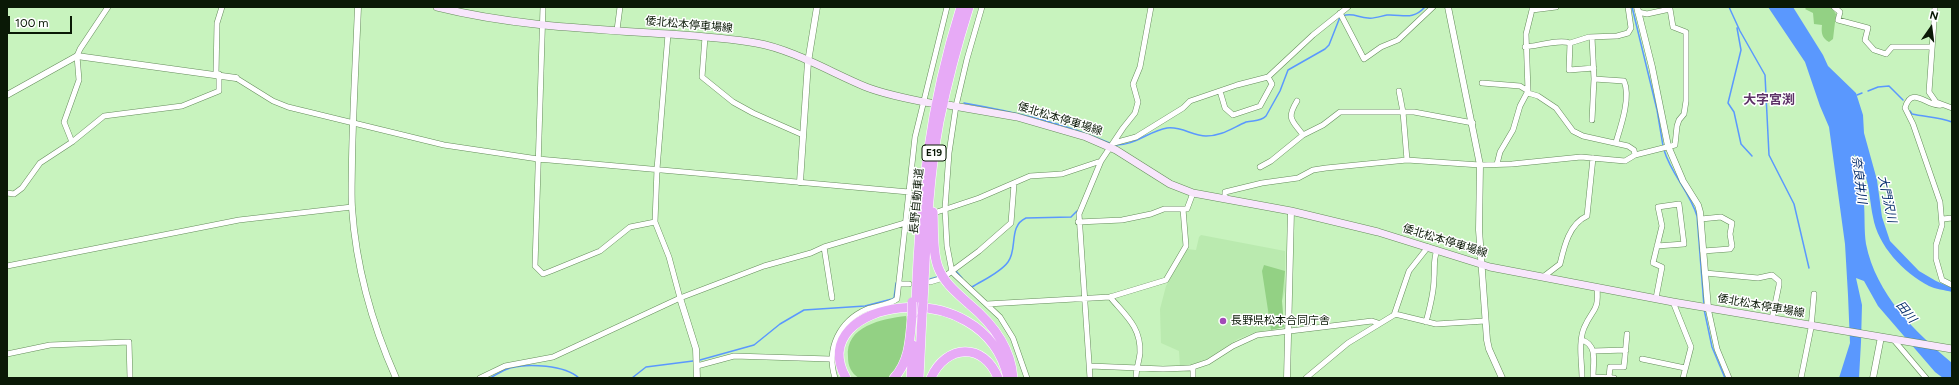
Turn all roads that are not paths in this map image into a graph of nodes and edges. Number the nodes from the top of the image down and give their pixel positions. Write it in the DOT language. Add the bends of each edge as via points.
graph roads {
  1 [pos="108,7"];
  2 [pos="222,7"];
  3 [pos="358,7"];
  4 [pos="437,7"];
  5 [pos="543,7"];
  6 [pos="620,7"];
  7 [pos="817,7"];
  8 [pos="948,7"];
  9 [pos="961,7"];
  10 [pos="968,7"];
  11 [pos="982,7"];
  12 [pos="1151,7"];
  13 [pos="1348,7"];
  14 [pos="1433,7"];
  15 [pos="1448,7"];
  16 [pos="1556,7"];
  17 [pos="1628,7"];
  18 [pos="1834,7"];
  19 [pos="1935,7"];
  20 [pos="1532,8"];
  21 [pos="1637,10"];
  22 [pos="1340,12"];
  23 [pos="543,25"];
  24 [pos="617,30"];
  25 [pos="668,34"];
  26 [pos="704,37"];
  27 [pos="1592,37"];
  28 [pos="1570,43"];
  29 [pos="1526,47"];
  30 [pos="1931,47"];
  31 [pos="77,56"];
  32 [pos="808,62"];
  33 [pos="1594,68"];
  34 [pos="217,74"];
  35 [pos="1268,77"];
  36 [pos="236,78"];
  37 [pos="1594,80"];
  38 [pos="1482,83"];
  39 [pos="1220,91"];
  40 [pos="1399,91"];
  41 [pos="1528,92"];
  42 [pos="7,95"];
  43 [pos="1296,101"];
  44 [pos="926,102"];
  45 [pos="948,105"];
  46 [pos="1941,105"];
  47 [pos="956,106"];
  48 [pos="1952,108"];
  49 [pos="1403,112"];
  50 [pos="1592,120"];
  51 [pos="353,122"];
  52 [pos="939,123"];
  53 [pos="1473,123"];
  54 [pos="803,135"];
  55 [pos="1303,135"];
  56 [pos="72,142"];
  57 [pos="1616,142"];
  58 [pos="1112,145"];
  59 [pos="1665,147"];
  60 [pos="1635,155"];
  61 [pos="1593,158"];
  62 [pos="538,159"];
  63 [pos="1407,160"];
  64 [pos="1101,161"];
  65 [pos="1497,164"];
  66 [pos="1480,165"];
  67 [pos="1260,167"];
  68 [pos="657,169"];
  69 [pos="800,182"];
  70 [pos="1014,184"];
  71 [pos="908,192"];
  72 [pos="7,193"];
  73 [pos="1193,193"];
  74 [pos="1225,198"];
  75 [pos="352,207"];
  76 [pos="945,209"];
  77 [pos="1183,209"];
  78 [pos="1291,211"];
  79 [pos="937,212"];
  80 [pos="1943,218"];
  81 [pos="1952,218"];
  82 [pos="1701,219"];
  83 [pos="915,220"];
  84 [pos="655,222"];
  85 [pos="1078,222"];
  86 [pos="904,224"];
  87 [pos="1657,246"];
  88 [pos="824,247"];
  89 [pos="1428,247"];
  90 [pos="1437,250"];
  91 [pos="1703,251"];
  92 [pos="1483,265"];
  93 [pos="7,266"];
  94 [pos="950,273"];
  95 [pos="1705,273"];
  96 [pos="1543,277"];
  97 [pos="940,279"];
  98 [pos="930,282"];
  99 [pos="899,284"];
  100 [pos="909,284"];
  101 [pos="1952,285"];
  102 [pos="1596,287"];
  103 [pos="1814,294"];
  104 [pos="1110,297"];
  105 [pos="680,298"];
  106 [pos="832,298"];
  107 [pos="1084,298"];
  108 [pos="1656,298"];
  109 [pos="1673,302"];
  110 [pos="917,303"];
  111 [pos="987,304"];
  112 [pos="1705,307"];
  113 [pos="1395,314"];
  114 [pos="916,316"];
  115 [pos="1772,319"];
  116 [pos="1485,321"];
  117 [pos="1426,322"];
  118 [pos="1378,324"];
  119 [pos="1812,326"];
  120 [pos="1288,331"];
  121 [pos="1627,334"];
  122 [pos="1879,337"];
  123 [pos="1893,339"];
  124 [pos="1582,340"];
  125 [pos="1949,349"];
  126 [pos="1626,350"];
  127 [pos="1593,351"];
  128 [pos="7,354"];
  129 [pos="830,359"];
  130 [pos="1642,359"];
  131 [pos="697,366"];
  132 [pos="1090,366"];
  133 [pos="1193,367"];
  134 [pos="1136,368"];
  135 [pos="1685,368"];
  136 [pos="130,378"];
  137 [pos="396,378"];
  138 [pos="480,378"];
  139 [pos="697,378"];
  140 [pos="834,378"];
  141 [pos="846,378"];
  142 [pos="853,378"];
  143 [pos="894,378"];
  144 [pos="911,378"];
  145 [pos="919,378"];
  146 [pos="931,378"];
  147 [pos="998,378"];
  148 [pos="1003,378"];
  149 [pos="1008,378"];
  150 [pos="1013,378"];
  151 [pos="1027,378"];
  152 [pos="1090,378"];
  153 [pos="1136,378"];
  154 [pos="1193,378"];
  155 [pos="1287,378"];
  156 [pos="1306,378"];
  157 [pos="1502,378"];
  158 [pos="1582,378"];
  159 [pos="1611,378"];
  160 [pos="1683,378"];
  161 [pos="1729,378"];
  162 [pos="1802,378"];
  163 [pos="1873,378"];
  164 [pos="1926,378"];
  1 -- 31 [label="street"];
  2 -- 34 [label="street" via="217,23"];
  3 -- 51 [label="street"];
  4 -- 23 [label="main road, 倭北松本停車場線" via="480,17"];
  5 -- 23 [label="street"];
  6 -- 24 [label="street"];
  7 -- 32 [label="street"];
  8 -- 44 [label="street"];
  9 -- 110 [label="highway, 長野自動車道 / E19" via="932,122 919,231"];
  10 -- 52 [label="highway, 長野自動車道 / E19"];
  11 -- 47 [label="street"];
  12 -- 58 [label="street" via="1140,67 1134,84 1138,102 1135,113"];
  13 -- 22 [label="street"];
  14 -- 22 [label="street" via="1398,40 1381,47 1364,59"];
  15 -- 53 [label="street"];
  16 -- 20 [label="street"];
  17 -- 27 [label="street" via="1631,28 1628,33"];
  18 -- 30 [label="street" via="1840,12 1838,20 1868,28 1865,40 1874,50 1886,54 1892,47"];
  19 -- 30 [label="street"];
  20 -- 29 [label="street"];
  21 -- 59 [label="street" via="1652,68"];
  21 -- 59 [label="street" via="1646,14 1670,9 1673,27 1686,32 1684,114 1677,126 1675,145"];
  22 -- 35 [label="street"];
  23 -- 24 [label="main road, 倭北松本停車場線"];
  23 -- 62 [label="street"];
  24 -- 25 [label="main road, 倭北松本停車場線"];
  25 -- 26 [label="main road, 倭北松本停車場線"];
  25 -- 68 [label="street"];
  26 -- 32 [label="main road, 倭北松本停車場線" via="758,43"];
  26 -- 54 [label="street" via="702,77 733,102"];
  27 -- 28 [label="street"];
  27 -- 33 [label="street"];
  28 -- 29 [label="street" via="1563,41"];
  28 -- 33 [label="street" via="1569,70"];
  29 -- 41 [label="street"];
  30 -- 46 [label="street" via="1929,92"];
  31 -- 34 [label="street"];
  31 -- 42 [label="street"];
  31 -- 56 [label="street" via="79,80 64,122"];
  32 -- 44 [label="main road, 倭北松本停車場線" via="891,96"];
  32 -- 54 [label="street"];
  33 -- 37 [label="street"];
  34 -- 36 [label="street"];
  34 -- 56 [label="street" via="219,91 182,106 104,116"];
  35 -- 39 [label="street"];
  35 -- 39 [label="street" via="1272,84 1260,106 1233,115 1225,108"];
  36 -- 51 [label="street" via="283,105"];
  37 -- 50 [label="street"];
  37 -- 57 [label="street" via="1624,81 1627,87 1624,113"];
  38 -- 41 [label="street" via="1520,86"];
  39 -- 58 [label="street" via="1190,101 1136,137"];
  40 -- 49 [label="street"];
  41 -- 57 [label="street" via="1556,108 1578,134"];
  41 -- 65 [label="street"];
  43 -- 55 [label="street" via="1290,116"];
  44 -- 71 [label="street" via="915,137"];
  45 -- 47 [label="main road, 倭北松本停車場線"];
  46 -- 48 [label="street"];
  46 -- 80 [label="street" via="1937,106 1913,97 1908,100 1905,108 1937,191"];
  47 -- 58 [label="main road, 倭北松本停車場線" via="1040,123"];
  47 -- 76 [label="street"];
  49 -- 53 [label="street"];
  49 -- 55 [label="street" via="1340,112 1323,125"];
  49 -- 63 [label="street"];
  51 -- 62 [label="street" via="444,144"];
  51 -- 75 [label="street"];
  52 -- 110 [label="highway, 長野自動車道 / E19"];
  52 -- 150 [label="highway" via="934,209 936,261 949,285 988,320 998,334 1009,358"];
  53 -- 66 [label="street"];
  54 -- 69 [label="street"];
  55 -- 67 [label="street"];
  56 -- 72 [label="street" via="40,163 22,188 14,194"];
  57 -- 60 [label="street" via="1634,150"];
  58 -- 64 [label="street"];
  58 -- 73 [label="main road, 倭北松本停車場線" via="1161,180"];
  59 -- 60 [label="street"];
  59 -- 82 [label="street" via="1698,205"];
  60 -- 61 [label="street" via="1625,161"];
  61 -- 65 [label="street" via="1568,157"];
  61 -- 96 [label="street" via="1587,216 1571,230 1560,264"];
  62 -- 68 [label="street"];
  62 -- 84 [label="street" via="534,256 535,266 544,274 600,251 630,227"];
  63 -- 66 [label="street"];
  63 -- 74 [label="street" via="1313,170 1298,178 1225,192"];
  64 -- 70 [label="street" via="1062,174 1030,176"];
  64 -- 85 [label="street"];
  65 -- 66 [label="street"];
  66 -- 92 [label="street" via="1479,230"];
  68 -- 69 [label="street"];
  68 -- 84 [label="street"];
  69 -- 71 [label="street"];
  70 -- 76 [label="street"];
  70 -- 94 [label="street" via="1011,223"];
  71 -- 86 [label="street"];
  73 -- 74 [label="main road, 倭北松本停車場線"];
  73 -- 77 [label="street" via="1188,208"];
  74 -- 78 [label="main road, 倭北松本停車場線"];
  75 -- 93 [label="street" via="239,220"];
  75 -- 137 [label="street" via="358,258 369,305"];
  76 -- 79 [label="street"];
  76 -- 94 [label="street"];
  77 -- 85 [label="street" via="1164,209 1122,220"];
  77 -- 104 [label="street" via="1186,246 1166,280"];
  78 -- 89 [label="main road, 倭北松本停車場線"];
  78 -- 120 [label="street"];
  80 -- 81 [label="street"];
  80 -- 101 [label="street" via="1936,245 1936,259 1942,280"];
  82 -- 91 [label="street"];
  82 -- 91 [label="street" via="1720,217 1732,223 1730,249"];
  83 -- 86 [label="street"];
  84 -- 105 [label="street" via="669,257"];
  85 -- 107 [label="street"];
  86 -- 88 [label="street"];
  86 -- 99 [label="street"];
  87 -- 87 [label="street" via="1662,226 1658,207 1679,204 1684,244"];
  87 -- 108 [label="street" via="1653,264 1662,267"];
  88 -- 105 [label="street" via="764,266"];
  88 -- 106 [label="street"];
  89 -- 90 [label="main road, 倭北松本停車場線"];
  89 -- 113 [label="street" via="1409,271"];
  90 -- 92 [label="main road, 倭北松本停車場線"];
  90 -- 117 [label="street" via="1432,300"];
  91 -- 95 [label="street"];
  92 -- 96 [label="main road, 倭北松本停車場線"];
  92 -- 116 [label="street"];
  94 -- 111 [label="street"];
  95 -- 112 [label="street"];
  95 -- 115 [label="street" via="1751,278 1774,276 1779,285"];
  96 -- 102 [label="main road, 倭北松本停車場線"];
  97 -- 98 [label="street"];
  99 -- 100 [label="street"];
  99 -- 129 [label="street" via="895,301 866,310 842,328 835,338"];
  102 -- 108 [label="main road, 倭北松本停車場線"];
  102 -- 124 [label="street" via="1598,304 1584,328"];
  103 -- 119 [label="street"];
  104 -- 107 [label="street"];
  104 -- 134 [label="street" via="1138,332 1140,355"];
  105 -- 131 [label="street" via="694,341"];
  105 -- 138 [label="street" via="553,357 505,366"];
  107 -- 111 [label="street"];
  107 -- 132 [label="street"];
  108 -- 109 [label="main road, 倭北松本停車場線"];
  109 -- 112 [label="main road, 倭北松本停車場線"];
  109 -- 135 [label="street" via="1691,347"];
  110 -- 114 [label="highway, 長野自動車道 / E19"];
  111 -- 151 [label="street" via="1000,317 1013,338"];
  112 -- 115 [label="main road, 倭北松本停車場線"];
  112 -- 161 [label="street" via="1715,343"];
  113 -- 117 [label="street"];
  113 -- 118 [label="street"];
  114 -- 143 [label="highway" via="903,366"];
  114 -- 144 [label="highway, 長野自動車道 / E19"];
  114 -- 145 [label="highway, 長野自動車道 / E19"];
  115 -- 119 [label="main road, 倭北松本停車場線"];
  116 -- 117 [label="street" via="1436,324"];
  116 -- 157 [label="street" via="1488,345"];
  118 -- 120 [label="street" via="1372,321"];
  118 -- 156 [label="street" via="1338,350"];
  119 -- 122 [label="main road, 倭北松本停車場線"];
  119 -- 162 [label="street"];
  120 -- 133 [label="street" via="1257,335 1208,362"];
  120 -- 155 [label="street"];
  121 -- 126 [label="street"];
  122 -- 123 [label="main road, 倭北松本停車場線"];
  122 -- 163 [label="street"];
  123 -- 125 [label="main road, 倭北松本停車場線"];
  123 -- 164 [label="street"];
  124 -- 127 [label="street" via="1592,345"];
  124 -- 158 [label="street"];
  126 -- 127 [label="street"];
  126 -- 159 [label="street" via="1624,367 1610,367"];
  127 -- 159 [label="street" via="1593,377"];
  128 -- 136 [label="street" via="50,345 129,342"];
  129 -- 131 [label="street" via="734,356"];
  129 -- 140 [label="street"];
  130 -- 135 [label="street"];
  131 -- 139 [label="street"];
  132 -- 134 [label="street"];
  132 -- 152 [label="street"];
  133 -- 134 [label="street"];
  133 -- 154 [label="street"];
  134 -- 153 [label="street"];
  135 -- 160 [label="street"];
  141 -- 149 [label="highway" via="840,352 844,339 852,327 880,311 913,306 946,312 978,329 996,348"];
  142 -- 148 [label="highway" via="845,360 847,344 852,335 873,319 890,313 908,311 945,316 969,328 992,350"];
  146 -- 147 [label="highway" via="947,357 957,352 969,352 986,359"];
}
